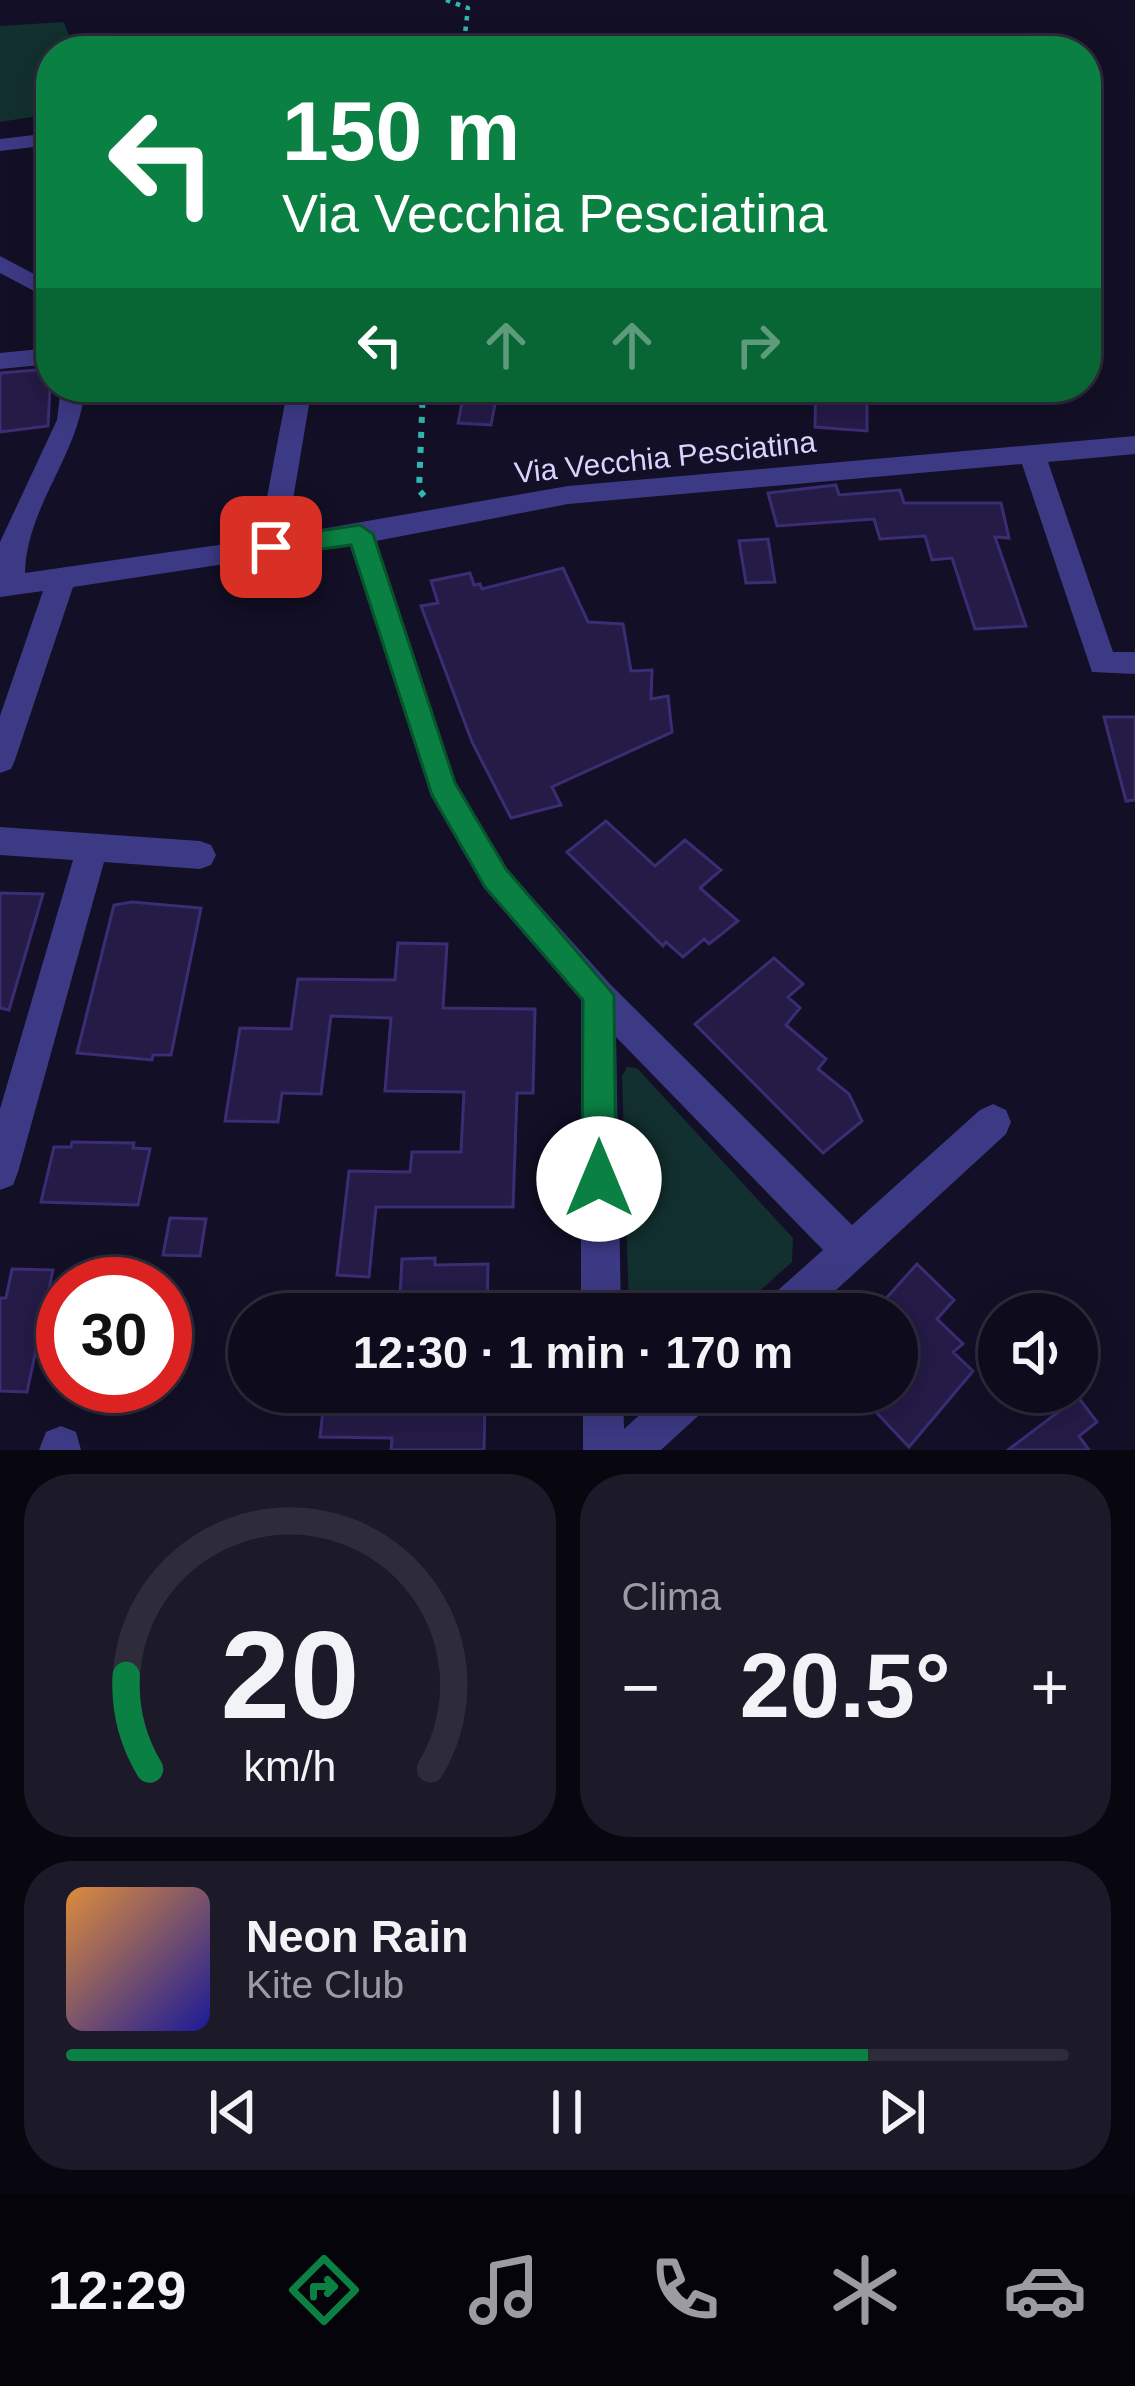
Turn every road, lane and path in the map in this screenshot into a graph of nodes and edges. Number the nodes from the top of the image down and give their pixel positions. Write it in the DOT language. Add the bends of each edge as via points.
graph roads {
  1 [pos="446,0"];
  2 [pos="465,36"];
  3 [pos="36,141"];
  4 [pos="0,146"];
  5 [pos="0,263"];
  6 [pos="36,284"];
  7 [pos="36,357"];
  8 [pos="0,361"];
  9 [pos="72,402"];
  10 [pos="297,402"];
  11 [pos="422,402"];
  12 [pos="1135,445"];
  13 [pos="1032,454"];
  14 [pos="443,520"];
  15 [pos="360,534"];
  16 [pos="6,546"];
  17 [pos="271,547"];
  18 [pos="62,578"];
  19 [pos="5,586"];
  20 [pos="1135,663"];
  21 [pos="0,760"];
  22 [pos="0,842"];
  23 [pos="92,848"];
  24 [pos="200,855"];
  25 [pos="598,995"];
  26 [pos="993,1123"];
  27 [pos="0,1172"];
  28 [pos="850,1251"];
  29 [pos="602,1293"];
  30 [pos="804,1293"];
  31 [pos="603,1413"];
  32 [pos="672,1413"];
  33 [pos="604,1450"];
  34 [pos="631,1450"];
  1 -- 2 [label="path" via="468,8"];
  3 -- 4 [label="street"];
  5 -- 6 [label="street"];
  7 -- 8 [label="street"];
  9 -- 16 [label="street"];
  10 -- 17 [label="street"];
  11 -- 14 [label="path" via="419,490"];
  12 -- 13 [label="street, Via Vecchia Pesciatina"];
  13 -- 14 [label="street, Via Vecchia Pesciatina" via="568,495"];
  13 -- 20 [label="street" via="1102,664"];
  14 -- 15 [label="street, Via Vecchia Pesciatina"];
  15 -- 17 [label="street, Via Vecchia Pesciatina"];
  15 -- 25 [label="street" via="442,787 495,878"];
  16 -- 19 [label="street"];
  17 -- 18 [label="street, Via Vecchia Pesciatina"];
  18 -- 19 [label="street, Via Vecchia Pesciatina"];
  18 -- 21 [label="street"];
  22 -- 23 [label="street"];
  23 -- 24 [label="street"];
  23 -- 27 [label="street"];
  25 -- 28 [label="street"];
  25 -- 29 [label="street"];
  26 -- 28 [label="street"];
  28 -- 30 [label="street"];
  31 -- 33 [label="street"];
  32 -- 34 [label="street"];
}
